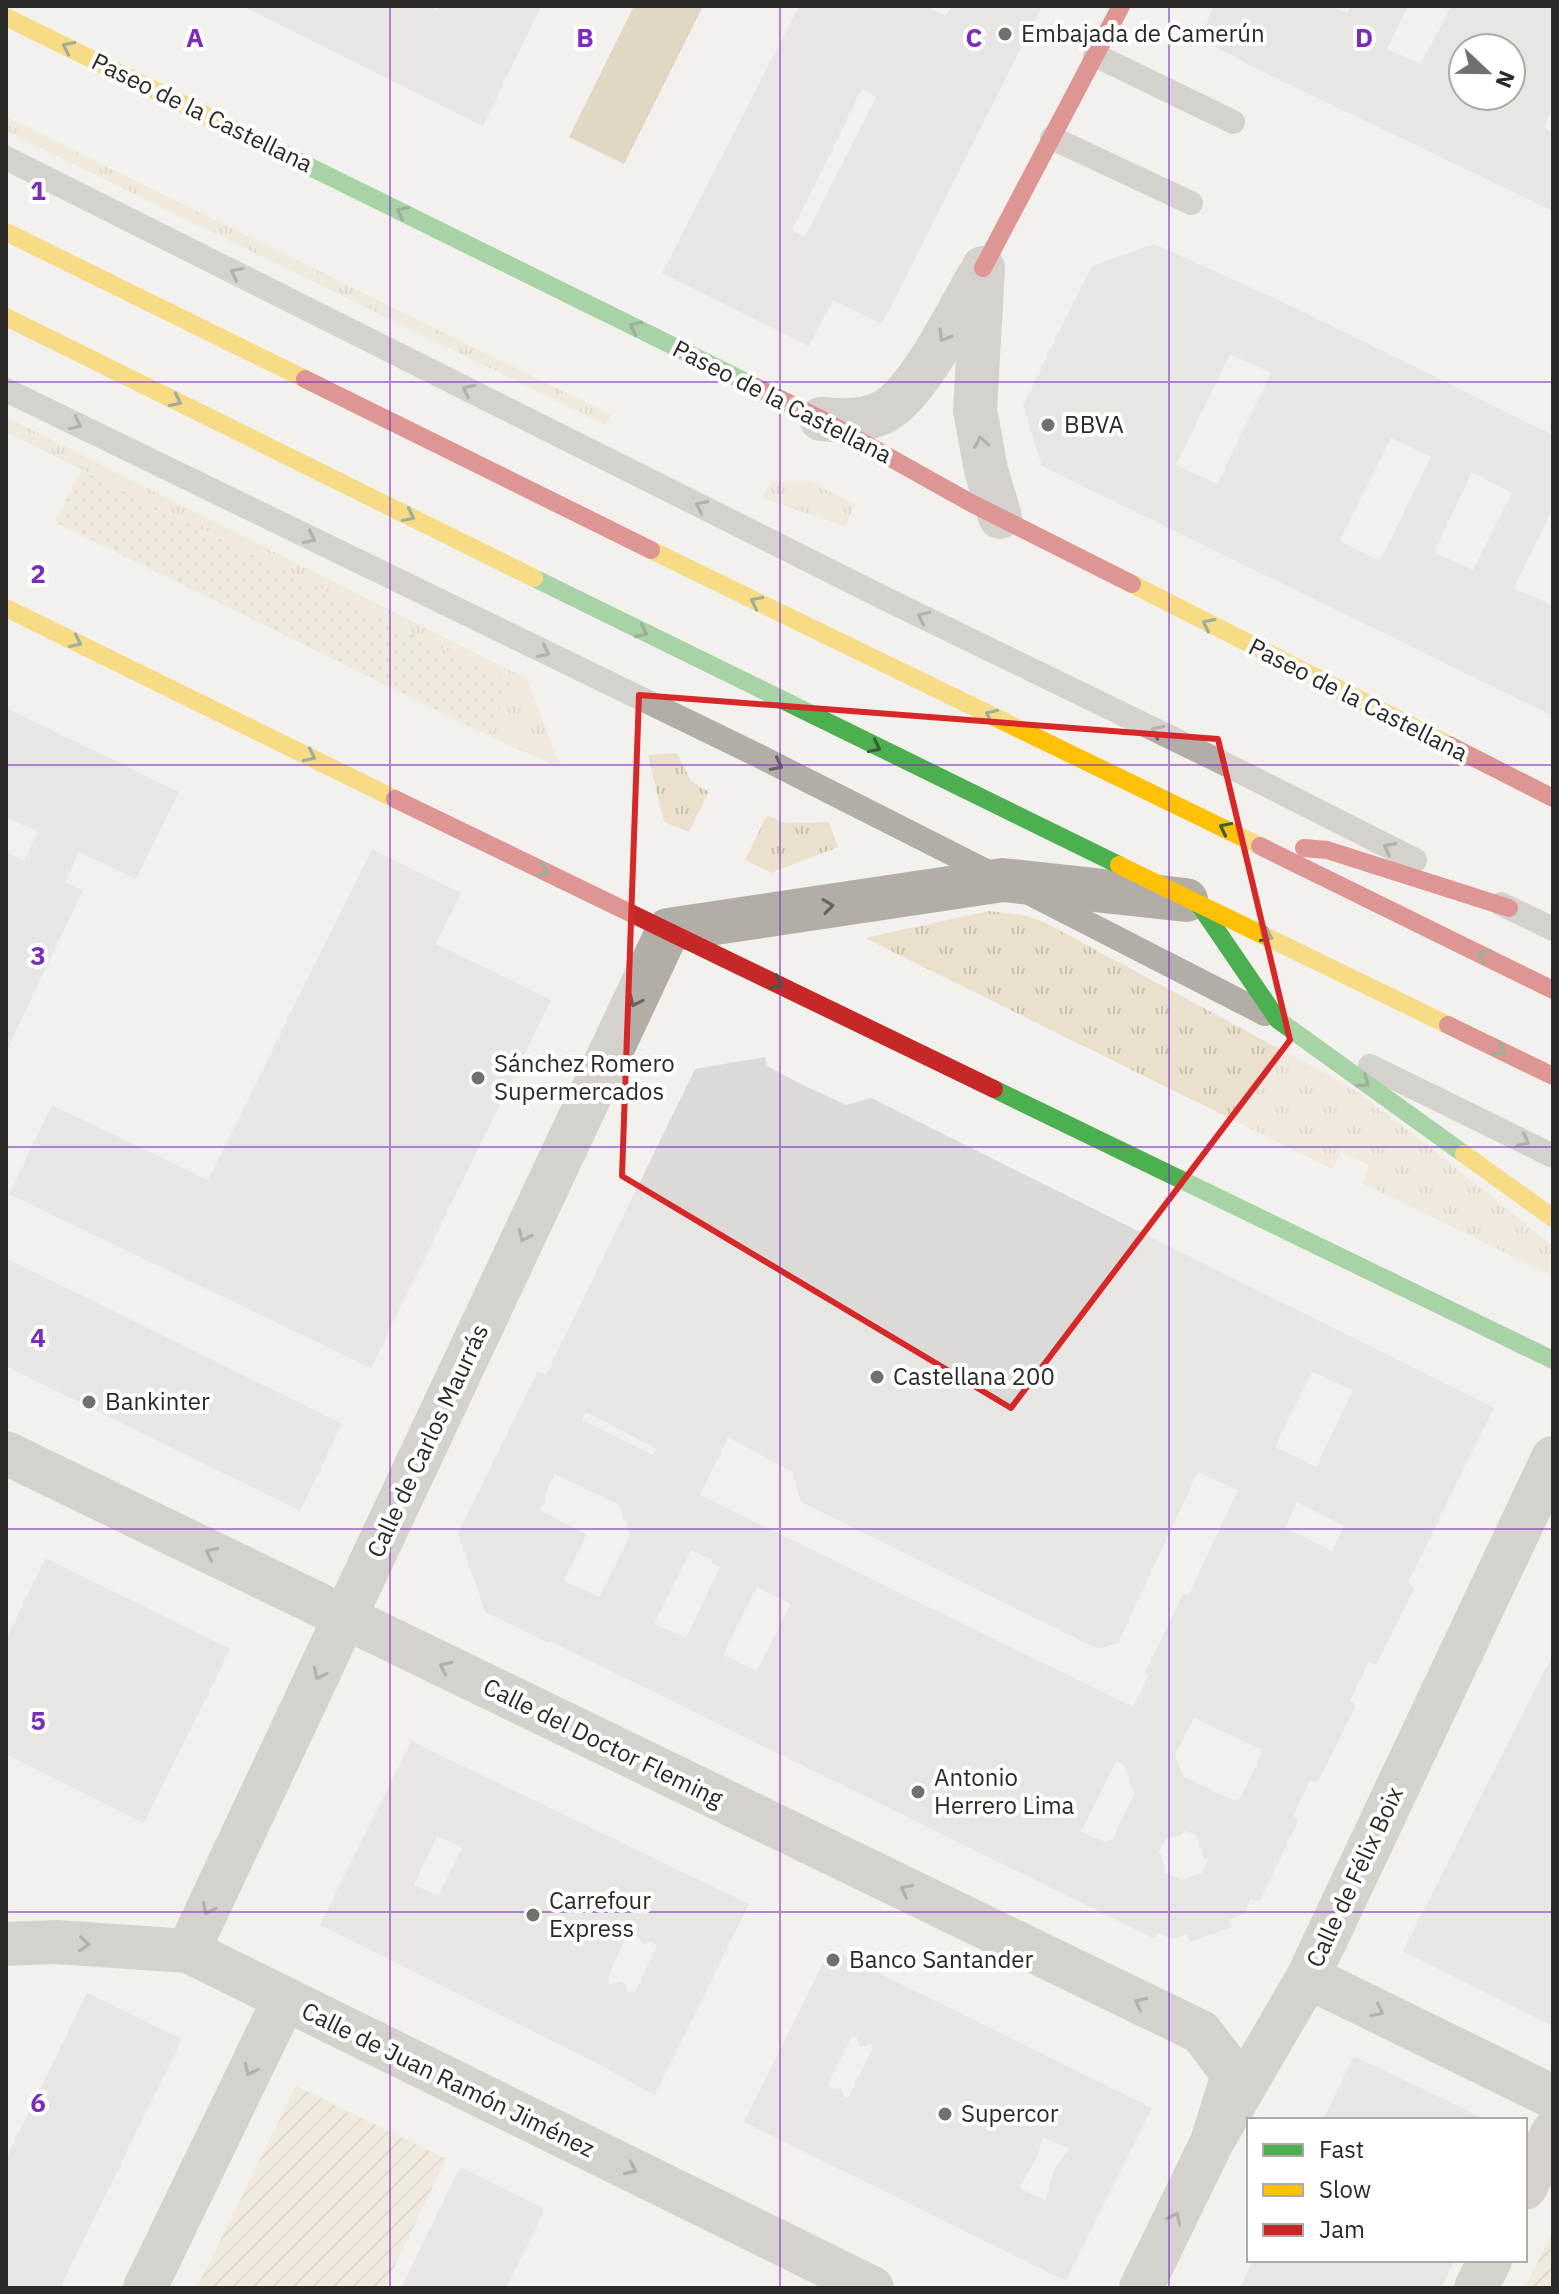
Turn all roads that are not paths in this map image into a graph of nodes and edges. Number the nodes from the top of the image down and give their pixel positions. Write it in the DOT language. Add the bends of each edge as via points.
graph roads {
  1 [pos="1121,6"];
  2 [pos="6,17"];
  3 [pos="1095,55"];
  4 [pos="1233,122"];
  5 [pos="1052,138"];
  6 [pos="6,158"];
  7 [pos="1191,203"];
  8 [pos="6,232"];
  9 [pos="983,268"];
  10 [pos="6,317"];
  11 [pos="6,390"];
  12 [pos="821,419"];
  13 [pos="1000,517"];
  14 [pos="6,608"];
  15 [pos="1553,798"];
  16 [pos="1259,845"];
  17 [pos="1003,880"];
  18 [pos="1197,901"];
  19 [pos="1509,908"];
  20 [pos="1553,926"];
  21 [pos="668,930"];
  22 [pos="1553,990"];
  23 [pos="1278,1020"];
  24 [pos="1553,1076"];
  25 [pos="1553,1156"];
  26 [pos="1553,1218"];
  27 [pos="1553,1360"];
  28 [pos="6,1453"];
  29 [pos="1553,1458"];
  30 [pos="345,1618"];
  31 [pos="6,1944"];
  32 [pos="188,1951"];
  33 [pos="1315,1962"];
  34 [pos="284,2000"];
  35 [pos="1201,2032"];
  36 [pos="1553,2097"];
  37 [pos="1553,2132"];
  38 [pos="1212,2142"];
  39 [pos="1527,2184"];
  40 [pos="1489,2262"];
  41 [pos="145,2288"];
  42 [pos="872,2288"];
  43 [pos="1141,2288"];
  44 [pos="1476,2288"];
  1 -- 3 [label="main road"];
  12 -- 2 [label="main road, Paseo de la Castellana, one-way"];
  3 -- 4 [label="lane"];
  3 -- 5 [label="main road"];
  5 -- 7 [label="lane"];
  5 -- 9 [label="main road"];
  19 -- 6 [label="lane, one-way"];
  16 -- 8 [label="main road, one-way"];
  9 -- 12 [label="street, one-way" via="912,387 887,410 851,422"];
  13 -- 9 [label="street, one-way" via="975,410"];
  10 -- 18 [label="main road, one-way"];
  11 -- 17 [label="lane, one-way"];
  12 -- 13 [label="main road, Paseo de la Castellana"];
  15 -- 13 [label="main road, Paseo de la Castellana, one-way"];
  14 -- 21 [label="main road, one-way"];
  16 -- 19 [label="main road" via="1327,850"];
  22 -- 16 [label="main road, one-way"];
  17 -- 18 [label="street"];
  21 -- 17 [label="street, one-way"];
  17 -- 23 [label="lane"];
  18 -- 23 [label="main road"];
  18 -- 24 [label="main road, one-way"];
  19 -- 20 [label="lane"];
  21 -- 27 [label="main road, one-way"];
  21 -- 30 [label="street, Calle de Carlos Maurrás, one-way"];
  23 -- 25 [label="lane, one-way"];
  23 -- 26 [label="main road, one-way"];
  30 -- 28 [label="street, Calle del Doctor Fleming, one-way"];
  29 -- 33 [label="street, Calle de Félix Boix"];
  30 -- 32 [label="street, Calle de Carlos Maurrás, one-way"];
  35 -- 30 [label="street, Calle del Doctor Fleming, one-way"];
  31 -- 32 [label="street, Calle de Juan Ramón Jiménez, one-way"];
  32 -- 34 [label="street, Calle de Juan Ramón Jiménez"];
  33 -- 35 [label="street, Calle del Doctor Fleming" via="1252,2030"];
  33 -- 36 [label="street, one-way"];
  33 -- 38 [label="street, Calle de Félix Boix"];
  34 -- 41 [label="street, one-way"];
  34 -- 42 [label="street, Calle de Juan Ramón Jiménez, one-way"];
  35 -- 38 [label="street, Calle del Doctor Fleming" via="1229,2069 1231,2081"];
  37 -- 39 [label="street"];
  43 -- 38 [label="street, Calle de Félix Boix, one-way"];
  40 -- 44 [label="street"];
}
